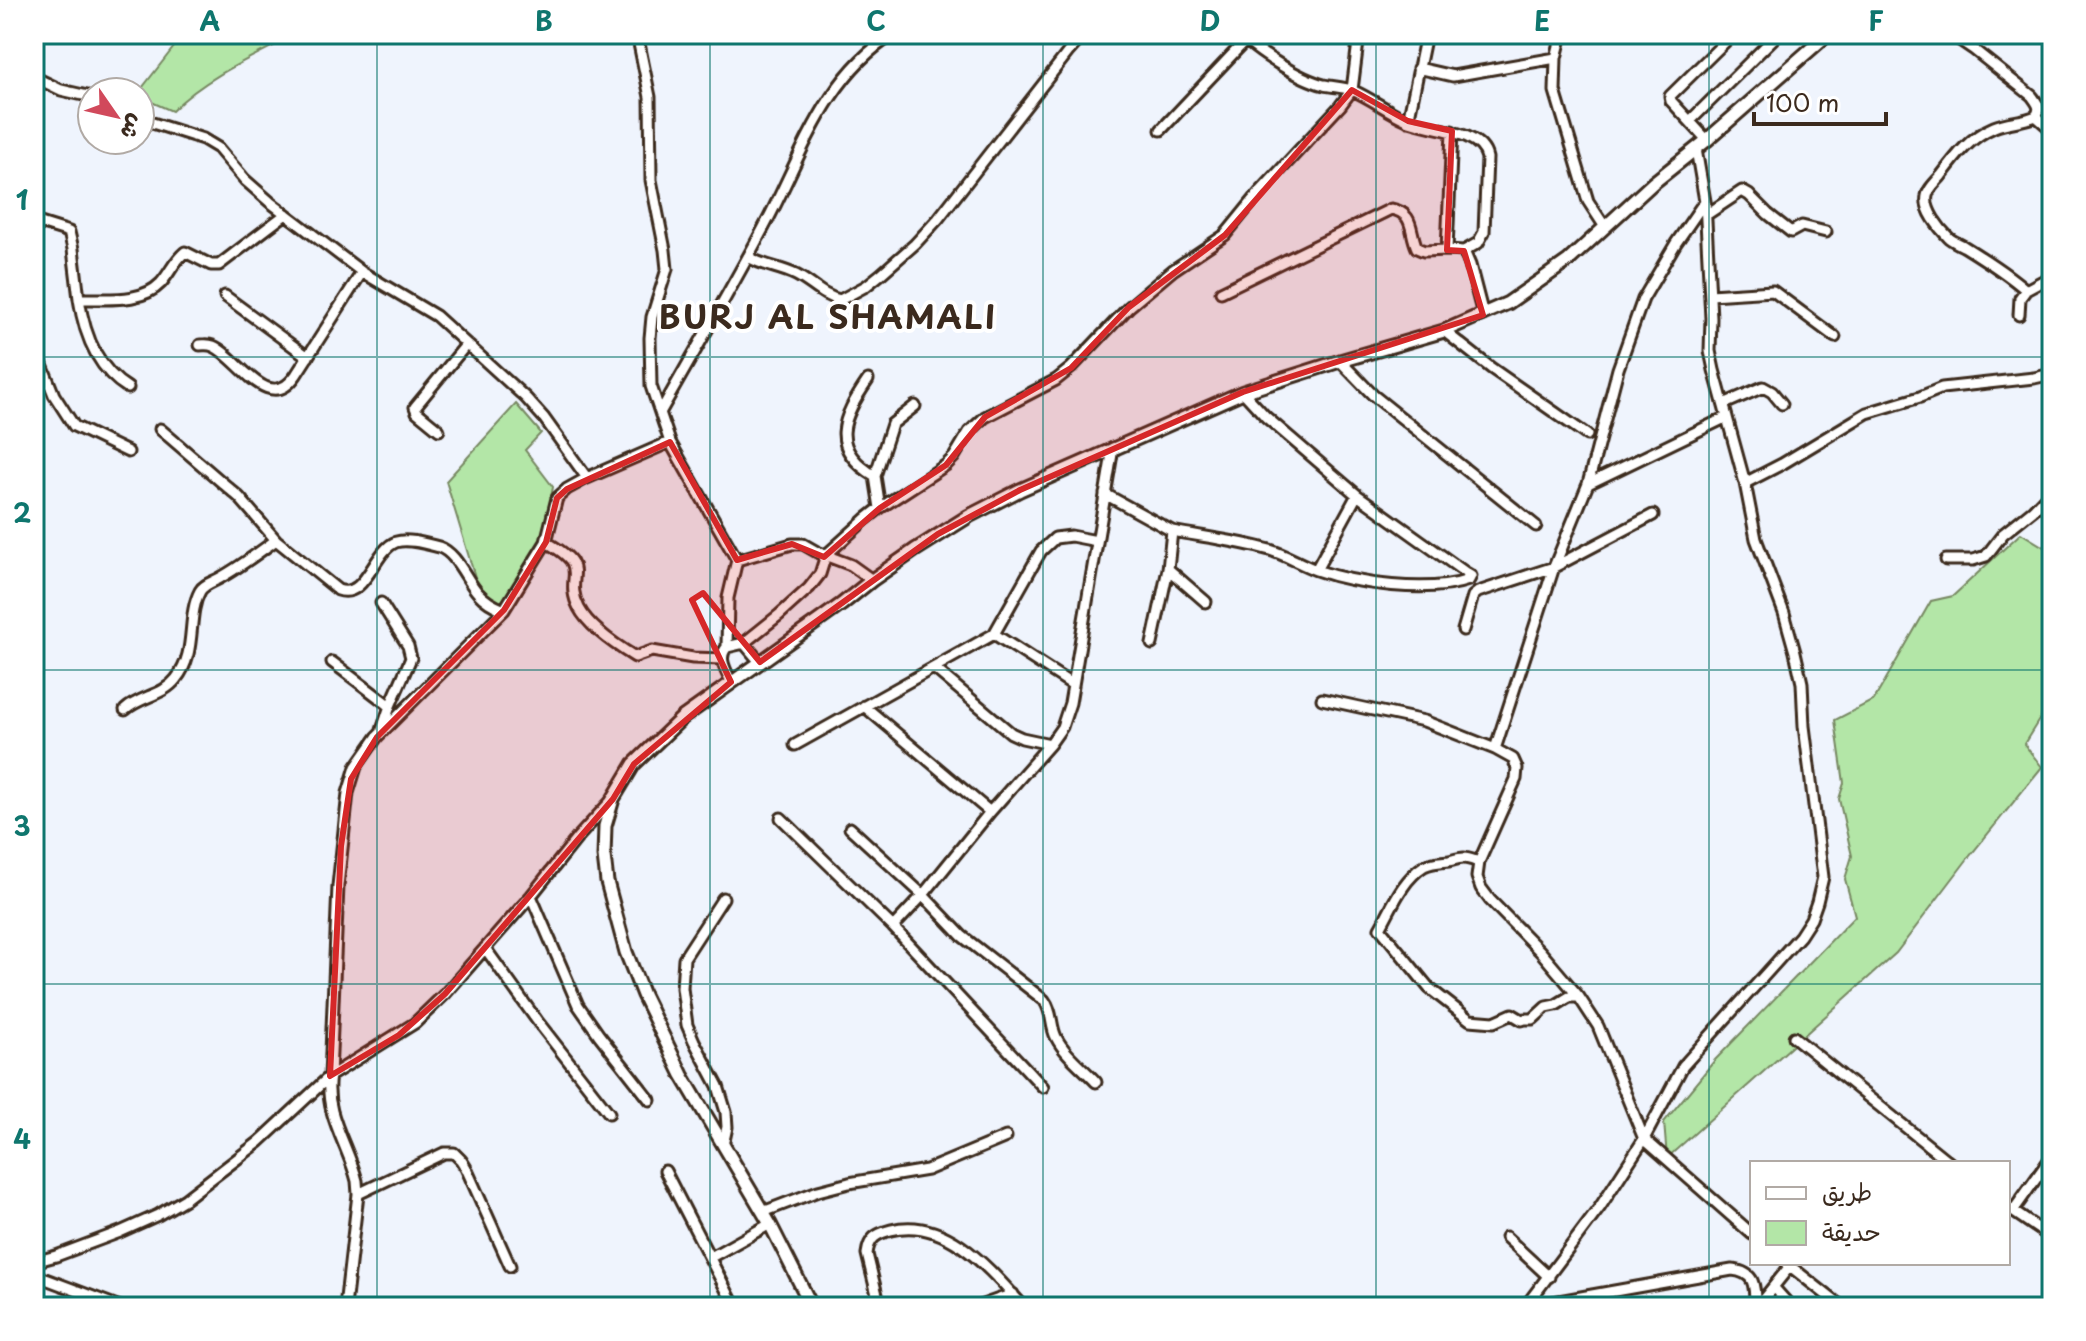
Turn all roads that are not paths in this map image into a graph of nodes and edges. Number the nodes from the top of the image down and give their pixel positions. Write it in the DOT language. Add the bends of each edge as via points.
graph roads {
  1 [pos="637,34"];
  2 [pos="861,34"];
  3 [pos="894,34"];
  4 [pos="1084,34"];
  5 [pos="1359,34"];
  6 [pos="1426,34"];
  7 [pos="1562,34"];
  8 [pos="1733,34"];
  9 [pos="1778,34"];
  10 [pos="1951,34"];
  11 [pos="1824,35"];
  12 [pos="1243,37"];
  13 [pos="879,43"];
  14 [pos="1556,58"];
  15 [pos="1418,68"];
  16 [pos="34,77"];
  17 [pos="1352,90"];
  18 [pos="76,93"];
  19 [pos="2036,116"];
  20 [pos="1408,121"];
  21 [pos="1690,121"];
  22 [pos="156,124"];
  23 [pos="1161,130"];
  24 [pos="2052,130"];
  25 [pos="1452,131"];
  26 [pos="1707,140"];
  27 [pos="1696,149"];
  28 [pos="1705,201"];
  29 [pos="286,214"];
  30 [pos="1706,215"];
  31 [pos="34,221"];
  32 [pos="1605,227"];
  33 [pos="1826,232"];
  34 [pos="1447,250"];
  35 [pos="1464,251"];
  36 [pos="748,257"];
  37 [pos="362,272"];
  38 [pos="2052,276"];
  39 [pos="2026,290"];
  40 [pos="1221,292"];
  41 [pos="1710,295"];
  42 [pos="225,296"];
  43 [pos="79,299"];
  44 [pos="1483,315"];
  45 [pos="2019,315"];
  46 [pos="1444,331"];
  47 [pos="1835,337"];
  48 [pos="34,345"];
  49 [pos="200,345"];
  50 [pos="466,345"];
  51 [pos="308,357"];
  52 [pos="1340,361"];
  53 [pos="2052,374"];
  54 [pos="868,380"];
  55 [pos="128,388"];
  56 [pos="1243,392"];
  57 [pos="1724,404"];
  58 [pos="1782,404"];
  59 [pos="915,406"];
  60 [pos="661,411"];
  61 [pos="1727,417"];
  62 [pos="160,429"];
  63 [pos="439,430"];
  64 [pos="1587,435"];
  65 [pos="670,442"];
  66 [pos="1113,448"];
  67 [pos="128,452"];
  68 [pos="875,476"];
  69 [pos="587,478"];
  70 [pos="1745,483"];
  71 [pos="1588,484"];
  72 [pos="2052,490"];
  73 [pos="1105,494"];
  74 [pos="1357,495"];
  75 [pos="880,508"];
  76 [pos="1653,515"];
  77 [pos="1536,526"];
  78 [pos="1172,531"];
  79 [pos="276,540"];
  80 [pos="1097,541"];
  81 [pos="546,542"];
  82 [pos="826,555"];
  83 [pos="737,560"];
  84 [pos="1946,560"];
  85 [pos="1554,567"];
  86 [pos="1168,569"];
  87 [pos="1316,570"];
  88 [pos="872,580"];
  89 [pos="1206,602"];
  90 [pos="381,603"];
  91 [pos="504,610"];
  92 [pos="1463,630"];
  93 [pos="994,634"];
  94 [pos="744,643"];
  95 [pos="1152,644"];
  96 [pos="727,647"];
  97 [pos="722,659"];
  98 [pos="332,662"];
  99 [pos="760,662"];
  100 [pos="934,668"];
  101 [pos="731,682"];
  102 [pos="1073,685"];
  103 [pos="1322,699"];
  104 [pos="390,706"];
  105 [pos="864,706"];
  106 [pos="125,710"];
  107 [pos="382,732"];
  108 [pos="1050,744"];
  109 [pos="795,745"];
  110 [pos="1495,749"];
  111 [pos="613,799"];
  112 [pos="990,812"];
  113 [pos="781,818"];
  114 [pos="850,828"];
  115 [pos="1479,862"];
  116 [pos="923,895"];
  117 [pos="531,896"];
  118 [pos="723,898"];
  119 [pos="893,927"];
  120 [pos="485,948"];
  121 [pos="1579,997"];
  122 [pos="1794,1037"];
  123 [pos="330,1076"];
  124 [pos="1096,1082"];
  125 [pos="1043,1087"];
  126 [pos="650,1100"];
  127 [pos="609,1113"];
  128 [pos="1006,1137"];
  129 [pos="1644,1139"];
  130 [pos="723,1145"];
  131 [pos="2052,1156"];
  132 [pos="1948,1161"];
  133 [pos="665,1171"];
  134 [pos="358,1194"];
  135 [pos="2010,1210"];
  136 [pos="763,1212"];
  137 [pos="770,1224"];
  138 [pos="1750,1232"];
  139 [pos="1506,1237"];
  140 [pos="2052,1238"];
  141 [pos="711,1257"];
  142 [pos="34,1262"];
  143 [pos="1787,1265"];
  144 [pos="1789,1265"];
  145 [pos="510,1266"];
  146 [pos="34,1273"];
  147 [pos="1549,1277"];
  148 [pos="1774,1288"];
  149 [pos="1013,1294"];
  150 [pos="1553,1302"];
  151 [pos="120,1307"];
  152 [pos="345,1307"];
  153 [pos="735,1307"];
  154 [pos="812,1307"];
  155 [pos="880,1307"];
  156 [pos="977,1307"];
  157 [pos="1024,1307"];
  158 [pos="1525,1307"];
  159 [pos="1756,1307"];
  160 [pos="1791,1307"];
  161 [pos="1842,1307"];
  1 -- 60 [label="street" via="650,97 651,180 667,269 650,338 651,386"];
  2 -- 13 [label="street"];
  3 -- 13 [label="street"];
  4 -- 36 [label="street" via="938,219 866,286 840,300 793,273"];
  5 -- 17 [label="street"];
  6 -- 15 [label="street"];
  7 -- 14 [label="street"];
  8 -- 21 [label="street" via="1670,96"];
  9 -- 21 [label="street"];
  10 -- 19 [label="street" via="2032,96 2038,104"];
  11 -- 26 [label="main road"];
  12 -- 17 [label="street" via="1304,78"];
  12 -- 23 [label="street"];
  13 -- 36 [label="street" via="835,91"];
  14 -- 15 [label="street" via="1453,76"];
  14 -- 32 [label="street" via="1558,103 1588,201"];
  15 -- 20 [label="street"];
  16 -- 18 [label="street"];
  17 -- 20 [label="street"];
  17 -- 75 [label="street" via="1225,235 1129,307 1056,380 985,417 946,465"];
  19 -- 24 [label="street"];
  19 -- 39 [label="street" via="1981,133 1953,158 1927,193 1932,216 1952,241"];
  20 -- 25 [label="street"];
  21 -- 26 [label="street"];
  22 -- 29 [label="street" via="212,144"];
  25 -- 34 [label="street"];
  25 -- 35 [label="street" via="1481,145 1487,158 1484,232"];
  26 -- 27 [label="main road"];
  27 -- 28 [label="street"];
  27 -- 32 [label="main road"];
  28 -- 30 [label="street"];
  28 -- 71 [label="street" via="1643,299 1618,369"];
  29 -- 37 [label="street"];
  29 -- 43 [label="street" via="219,265 185,252 161,283 144,295"];
  30 -- 33 [label="street" via="1742,191 1791,232 1802,226"];
  30 -- 41 [label="street"];
  31 -- 43 [label="street" via="69,232"];
  32 -- 44 [label="main road" via="1540,282"];
  34 -- 35 [label="street"];
  34 -- 40 [label="street" via="1417,248 1409,220 1391,209"];
  35 -- 44 [label="street"];
  36 -- 60 [label="street"];
  37 -- 50 [label="street" via="436,316"];
  37 -- 51 [label="street"];
  38 -- 39 [label="street"];
  39 -- 45 [label="street"];
  41 -- 47 [label="street" via="1773,291"];
  41 -- 57 [label="street" via="1710,351"];
  42 -- 51 [label="street"];
  43 -- 55 [label="street" via="96,354 113,379"];
  44 -- 46 [label="main road"];
  46 -- 52 [label="main road"];
  46 -- 64 [label="street"];
  48 -- 67 [label="street" via="54,395 74,426"];
  49 -- 51 [label="street" via="214,347 267,389 276,390 291,383"];
  50 -- 63 [label="street" via="415,407"];
  50 -- 69 [label="street" via="544,418"];
  52 -- 56 [label="main road"];
  52 -- 77 [label="street" via="1373,395"];
  53 -- 70 [label="street" via="1942,388 1867,413"];
  54 -- 68 [label="street" via="844,430 855,462"];
  56 -- 66 [label="main road"];
  56 -- 74 [label="street"];
  57 -- 58 [label="street" via="1763,387"];
  57 -- 61 [label="street"];
  59 -- 68 [label="street" via="892,424"];
  60 -- 65 [label="street"];
  61 -- 70 [label="street"];
  61 -- 71 [label="street"];
  62 -- 79 [label="street" via="239,497"];
  65 -- 69 [label="street"];
  65 -- 83 [label="street"];
  66 -- 73 [label="street"];
  66 -- 88 [label="main road" via="969,516"];
  68 -- 75 [label="street"];
  69 -- 81 [label="street" via="557,498"];
  70 -- 129 [label="street" via="1756,539 1784,613 1802,683 1823,877 1800,936 1683,1066"];
  71 -- 85 [label="street"];
  72 -- 84 [label="street" via="1986,556"];
  73 -- 78 [label="street"];
  73 -- 80 [label="street"];
  74 -- 87 [label="street"];
  74 -- 87 [label="street" via="1471,576 1469,580 1406,586"];
  75 -- 82 [label="street"];
  76 -- 85 [label="street"];
  78 -- 86 [label="street"];
  78 -- 87 [label="street" via="1270,550"];
  79 -- 91 [label="street" via="343,592 355,589 393,544 409,541 440,548 482,597"];
  79 -- 106 [label="street" via="203,587 182,671 165,689"];
  80 -- 93 [label="street" via="1071,536 1048,543"];
  80 -- 102 [label="street"];
  81 -- 91 [label="street"];
  81 -- 97 [label="street" via="575,565 578,606 620,648 635,657 652,651"];
  82 -- 83 [label="street" via="792,544"];
  82 -- 88 [label="street"];
  82 -- 94 [label="street" via="809,588"];
  83 -- 96 [label="street" via="728,598"];
  85 -- 92 [label="street" via="1478,592"];
  85 -- 110 [label="street"];
  86 -- 89 [label="street"];
  86 -- 95 [label="street"];
  88 -- 99 [label="main road"];
  90 -- 104 [label="street" via="411,652"];
  91 -- 107 [label="street"];
  93 -- 100 [label="street"];
  93 -- 102 [label="street"];
  94 -- 96 [label="street"];
  94 -- 99 [label="street"];
  96 -- 97 [label="street"];
  97 -- 101 [label="street"];
  98 -- 104 [label="street"];
  99 -- 101 [label="main road"];
  100 -- 105 [label="street"];
  100 -- 108 [label="street" via="1011,733"];
  101 -- 111 [label="main road" via="654,743"];
  102 -- 108 [label="street" via="1067,715"];
  103 -- 110 [label="street" via="1424,721"];
  104 -- 107 [label="street"];
  105 -- 109 [label="street"];
  105 -- 112 [label="street"];
  107 -- 123 [label="street" via="356,767 348,793"];
  108 -- 112 [label="street"];
  110 -- 115 [label="street" via="1513,759 1516,779"];
  111 -- 117 [label="street"];
  111 -- 130 [label="main road" via="604,856 626,952 663,1039"];
  112 -- 116 [label="street"];
  113 -- 119 [label="street"];
  114 -- 116 [label="street"];
  115 -- 121 [label="street" via="1481,888"];
  115 -- 121 [label="street" via="1462,857 1423,867 1408,880 1380,928 1429,988 1470,1020 1494,1022 1512,1014 1533,1019 1546,1007"];
  116 -- 119 [label="street"];
  116 -- 124 [label="street" via="981,953 1044,1000 1056,1037"];
  117 -- 120 [label="street"];
  117 -- 126 [label="street" via="578,1005"];
  118 -- 130 [label="street" via="684,958 682,988 687,1025 726,1112"];
  119 -- 125 [label="street"];
  120 -- 123 [label="street" via="415,1023"];
  120 -- 127 [label="street"];
  121 -- 129 [label="street" via="1598,1026"];
  122 -- 132 [label="street"];
  123 -- 134 [label="street" via="328,1096"];
  123 -- 142 [label="street" via="259,1142 185,1199 120,1232"];
  128 -- 136 [label="street" via="919,1173 849,1183"];
  129 -- 138 [label="street"];
  129 -- 147 [label="street"];
  130 -- 136 [label="main road"];
  131 -- 135 [label="street"];
  133 -- 141 [label="street"];
  134 -- 145 [label="street" via="454,1153 466,1168"];
  134 -- 152 [label="street"];
  135 -- 140 [label="street"];
  136 -- 137 [label="main road"];
  137 -- 141 [label="street"];
  137 -- 154 [label="main road"];
  139 -- 147 [label="street"];
  141 -- 153 [label="street"];
  143 -- 148 [label="street"];
  144 -- 161 [label="street"];
  146 -- 151 [label="street"];
  147 -- 158 [label="street"];
  148 -- 159 [label="street"];
  148 -- 160 [label="street"];
  149 -- 155 [label="street" via="949,1238 915,1228 896,1229 874,1236 868,1246"];
  149 -- 156 [label="street"];
  149 -- 157 [label="street"];
  150 -- 159 [label="street" via="1732,1270 1751,1279"];
}
